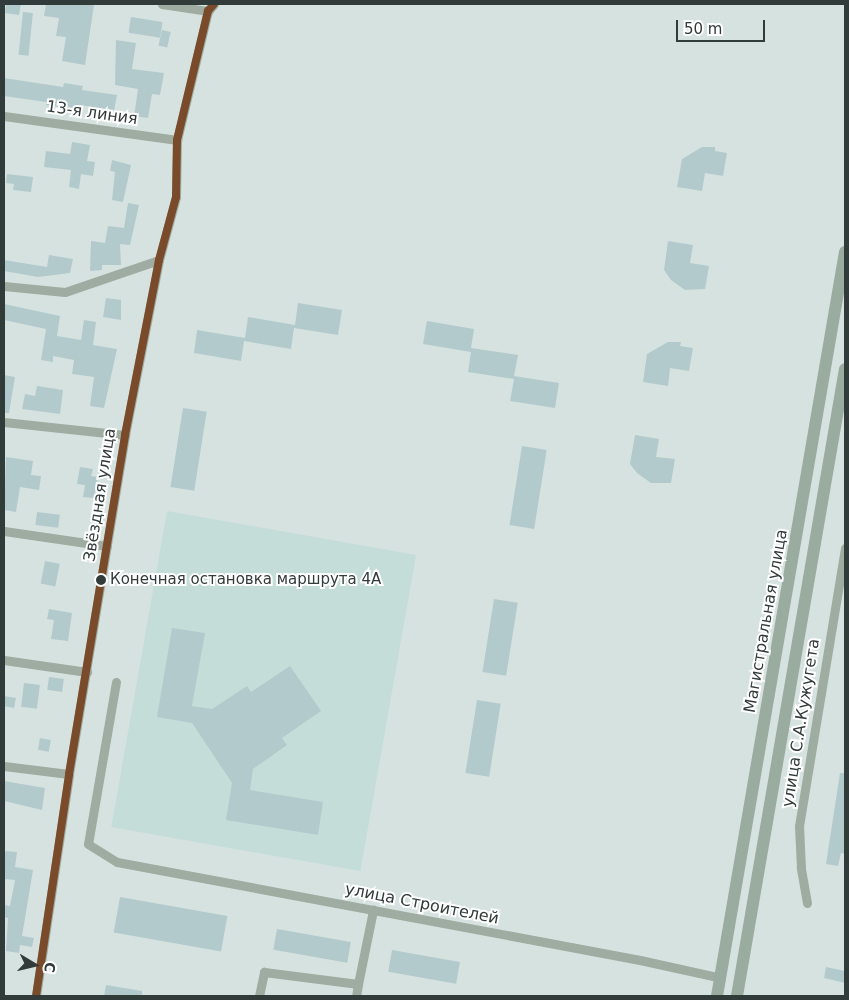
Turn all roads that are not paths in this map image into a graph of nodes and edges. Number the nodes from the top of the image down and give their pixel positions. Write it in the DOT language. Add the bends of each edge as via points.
graph roads {
  1 [pos="162,4"];
  2 [pos="211,8"];
  3 [pos="4,116"];
  4 [pos="177,140"];
  5 [pos="845,252"];
  6 [pos="159,260"];
  7 [pos="4,286"];
  8 [pos="845,369"];
  9 [pos="4,422"];
  10 [pos="125,435"];
  11 [pos="4,531"];
  12 [pos="107,546"];
  13 [pos="845,548"];
  14 [pos="4,660"];
  15 [pos="87,672"];
  16 [pos="116,682"];
  17 [pos="4,766"];
  18 [pos="69,774"];
  19 [pos="807,903"];
  20 [pos="373,910"];
  21 [pos="721,978"];
  22 [pos="358,984"];
  23 [pos="36,996"];
  24 [pos="259,996"];
  25 [pos="356,996"];
  26 [pos="717,996"];
  27 [pos="737,996"];
  1 -- 2 [label="street"];
  2 -- 4 [label="street, Звёздная улица"];
  3 -- 4 [label="street, 13-я линия"];
  4 -- 6 [label="street, Звёздная улица" via="176,197"];
  5 -- 21 [label="main road, Магистральная улица"];
  6 -- 7 [label="street" via="65,292"];
  6 -- 10 [label="street, Звёздная улица"];
  8 -- 27 [label="main road"];
  9 -- 10 [label="street"];
  10 -- 12 [label="street, Звёздная улица"];
  11 -- 12 [label="street"];
  12 -- 15 [label="street, Звёздная улица"];
  13 -- 19 [label="street, улица С.А.Кужугета" via="799,826"];
  14 -- 15 [label="street"];
  15 -- 18 [label="street, Звёздная улица"];
  16 -- 20 [label="street, улица Строителей" via="88,844 117,862"];
  17 -- 18 [label="street"];
  18 -- 23 [label="street, Звёздная улица"];
  20 -- 21 [label="street, улица Строителей"];
  20 -- 22 [label="street"];
  21 -- 26 [label="main road, Магистральная улица"];
  22 -- 24 [label="street" via="264,972"];
  22 -- 25 [label="street"];
}
